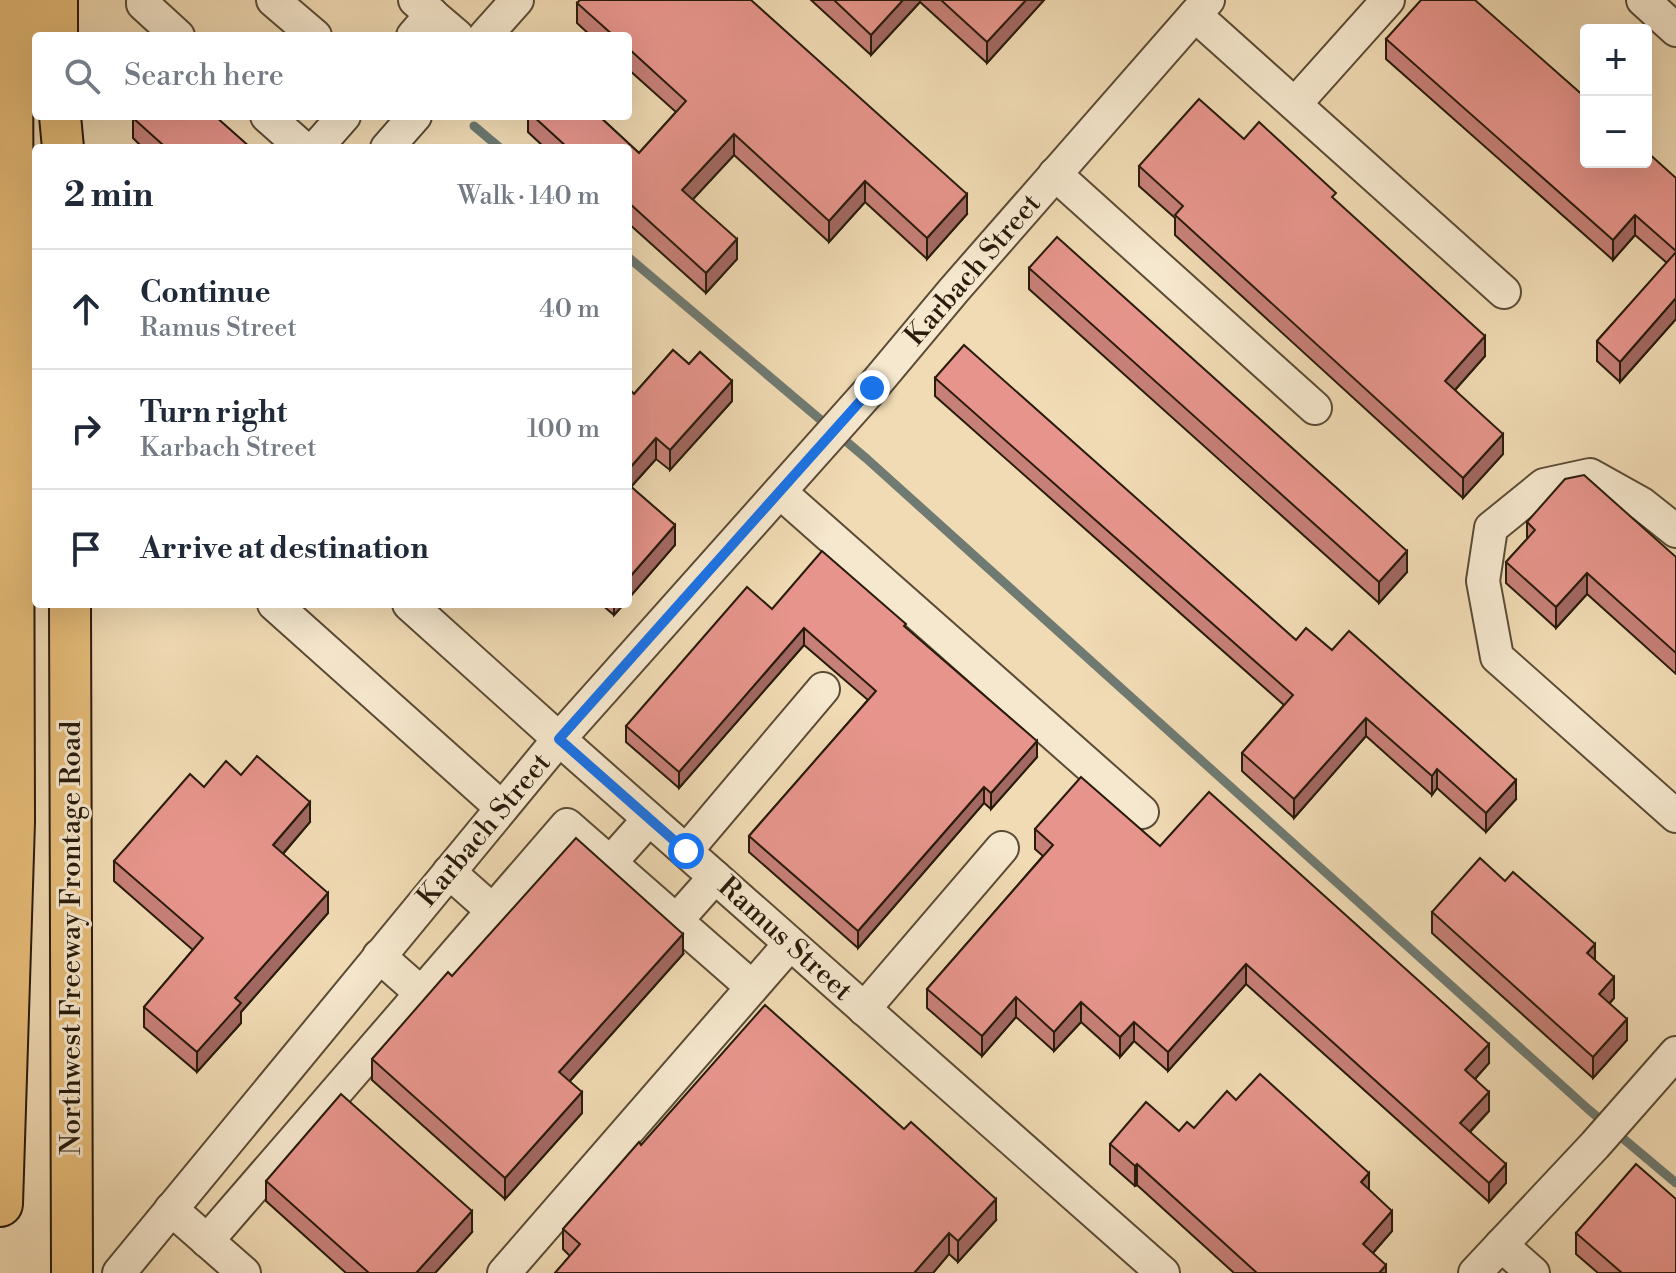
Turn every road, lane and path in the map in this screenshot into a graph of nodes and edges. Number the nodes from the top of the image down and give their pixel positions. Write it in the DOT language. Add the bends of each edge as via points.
graph roads {
  1 [pos="12,0"];
  2 [pos="57,0"];
  3 [pos="143,0"];
  4 [pos="273,0"];
  5 [pos="517,0"];
  6 [pos="1388,0"];
  7 [pos="1643,0"];
  8 [pos="1201,7"];
  9 [pos="420,17"];
  10 [pos="1676,30"];
  11 [pos="34,32"];
  12 [pos="57,32"];
  13 [pos="174,32"];
  14 [pos="310,32"];
  15 [pos="449,32"];
  16 [pos="489,32"];
  17 [pos="1295,104"];
  18 [pos="60,120"];
  19 [pos="272,120"];
  20 [pos="340,120"];
  21 [pos="412,120"];
  22 [pos="63,144"];
  23 [pos="298,144"];
  24 [pos="320,144"];
  25 [pos="390,144"];
  26 [pos="1055,174"];
  27 [pos="1504,292"];
  28 [pos="1315,408"];
  29 [pos="780,492"];
  30 [pos="1676,531"];
  31 [pos="70,608"];
  32 [pos="278,608"];
  33 [pos="413,608"];
  34 [pos="823,689"];
  35 [pos="559,739"];
  36 [pos="502,808"];
  37 [pos="1142,812"];
  38 [pos="1676,816"];
  39 [pos="649,819"];
  40 [pos="1002,848"];
  41 [pos="686,851"];
  42 [pos="610,863"];
  43 [pos="449,872"];
  44 [pos="715,877"];
  45 [pos="493,911"];
  46 [pos="676,921"];
  47 [pos="790,944"];
  48 [pos="379,956"];
  49 [pos="752,987"];
  50 [pos="421,993"];
  51 [pos="864,1009"];
  52 [pos="325,1022"];
  53 [pos="1676,1053"];
  54 [pos="367,1057"];
  55 [pos="280,1077"];
  56 [pos="320,1110"];
  57 [pos="235,1130"];
  58 [pos="274,1164"];
  59 [pos="0,1204"];
  60 [pos="171,1209"];
  61 [pos="207,1241"];
  62 [pos="1501,1245"];
  63 [pos="72,1273"];
  64 [pos="119,1273"];
  65 [pos="244,1273"];
  66 [pos="504,1273"];
  67 [pos="1163,1273"];
  68 [pos="1475,1273"];
  69 [pos="1533,1273"];
  1 -- 11 [label="main road" via="24,10"];
  1 -- 59 [label="highway" via="12,822"];
  2 -- 12 [label="main road"];
  3 -- 13 [label="street"];
  4 -- 14 [label="street"];
  5 -- 16 [label="street"];
  6 -- 17 [label="street"];
  7 -- 10 [label="street"];
  8 -- 17 [label="street"];
  8 -- 26 [label="street, Karbach Street"];
  9 -- 15 [label="street"];
  17 -- 27 [label="street"];
  18 -- 22 [label="main road"];
  19 -- 23 [label="street"];
  20 -- 24 [label="street"];
  21 -- 25 [label="street"];
  26 -- 28 [label="street"];
  26 -- 29 [label="street, Karbach Street"];
  29 -- 35 [label="street, Karbach Street"];
  29 -- 37 [label="street"];
  30 -- 38 [label="street" via="1642,504 1590,475 1544,485 1491,528 1483,581 1497,657"];
  31 -- 63 [label="main road, Northwest Freeway Frontage Road"];
  32 -- 36 [label="street"];
  33 -- 35 [label="street, Ramus Street"];
  34 -- 41 [label="street"];
  35 -- 36 [label="street, Karbach Street"];
  35 -- 39 [label="street, Ramus Street"];
  36 -- 43 [label="street, Karbach Street"];
  39 -- 41 [label="street, Ramus Street"];
  39 -- 42 [label="street"];
  40 -- 51 [label="street"];
  41 -- 44 [label="street, Ramus Street"];
  42 -- 45 [label="street" via="567,825"];
  42 -- 46 [label="street"];
  43 -- 45 [label="street"];
  43 -- 48 [label="street, Karbach Street"];
  44 -- 46 [label="street"];
  44 -- 47 [label="street, Ramus Street"];
  45 -- 50 [label="street"];
  46 -- 49 [label="street"];
  47 -- 49 [label="street"];
  47 -- 51 [label="street, Ramus Street"];
  48 -- 50 [label="street"];
  48 -- 52 [label="street, Karbach Street"];
  49 -- 66 [label="street"];
  50 -- 54 [label="street"];
  51 -- 67 [label="street, Ramus Street"];
  52 -- 54 [label="street"];
  52 -- 55 [label="street, Karbach Street"];
  53 -- 62 [label="street"];
  54 -- 56 [label="street"];
  55 -- 56 [label="street"];
  55 -- 57 [label="street, Karbach Street"];
  56 -- 58 [label="street"];
  57 -- 58 [label="street"];
  57 -- 60 [label="street, Karbach Street"];
  58 -- 61 [label="street"];
  60 -- 61 [label="street"];
  60 -- 64 [label="street, Karbach Street"];
  61 -- 65 [label="street"];
  62 -- 68 [label="street"];
  62 -- 69 [label="street"];
}
